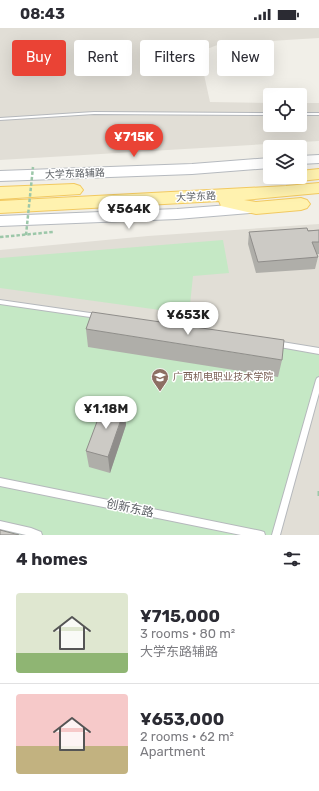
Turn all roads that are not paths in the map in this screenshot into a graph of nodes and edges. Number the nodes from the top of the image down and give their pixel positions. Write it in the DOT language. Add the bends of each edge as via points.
graph roads {
  1 [pos="263,114"];
  2 [pos="307,114"];
  3 [pos="319,114"];
  4 [pos="0,119"];
  5 [pos="319,159"];
  6 [pos="307,160"];
  7 [pos="263,164"];
  8 [pos="319,174"];
  9 [pos="307,175"];
  10 [pos="0,176"];
  11 [pos="263,181"];
  12 [pos="319,188"];
  13 [pos="0,193"];
  14 [pos="200,196"];
  15 [pos="319,202"];
  16 [pos="0,207"];
  17 [pos="256,208"];
  18 [pos="0,222"];
  19 [pos="0,302"];
  20 [pos="101,317"];
  21 [pos="272,343"];
  22 [pos="319,351"];
  23 [pos="319,380"];
  24 [pos="0,482"];
  25 [pos="0,525"];
  26 [pos="38,535"];
  27 [pos="261,535"];
  28 [pos="276,535"];
  1 -- 4 [label="lane" via="94,113"];
  2 -- 3 [label="lane"];
  5 -- 6 [label="street"];
  7 -- 10 [label="street, 大学东路辅路" via="192,169"];
  8 -- 9 [label="main road"];
  11 -- 13 [label="main road, 大学东路"];
  12 -- 14 [label="main road, 大学东路"];
  14 -- 16 [label="main road, 大学东路"];
  14 -- 17 [label="main road"];
  15 -- 17 [label="main road"];
  17 -- 18 [label="street"];
  19 -- 20 [label="lane"];
  21 -- 22 [label="lane"];
  23 -- 28 [label="lane"];
  24 -- 27 [label="lane, 创新东路"];
  25 -- 26 [label="lane"];
}
